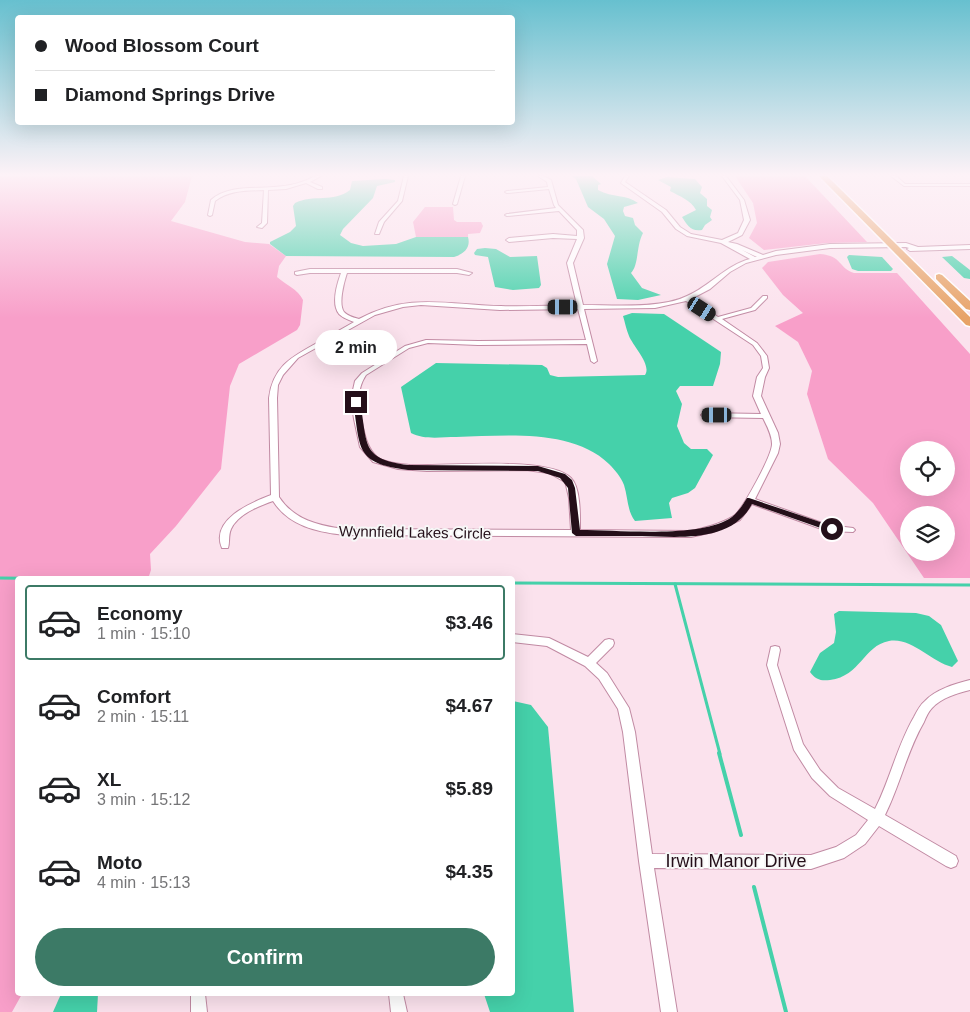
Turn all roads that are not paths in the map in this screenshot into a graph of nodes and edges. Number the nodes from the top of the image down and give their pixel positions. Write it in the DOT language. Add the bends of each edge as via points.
graph roads {
  1 [pos="264,223"];
  2 [pos="381,223"];
  3 [pos="573,223"];
  4 [pos="674,223"];
  5 [pos="745,223"];
  6 [pos="877,223"];
  7 [pos="881,223"];
  8 [pos="260,227"];
  9 [pos="377,233"];
  10 [pos="581,238"];
  11 [pos="509,240"];
  12 [pos="723,242"];
  13 [pos="904,247"];
  14 [pos="970,248"];
  15 [pos="763,257"];
  16 [pos="755,259"];
  17 [pos="344,272"];
  18 [pos="297,273"];
  19 [pos="469,273"];
  20 [pos="765,297"];
  21 [pos="686,299"];
  22 [pos="582,307"];
  23 [pos="970,307"];
  24 [pos="717,319"];
  25 [pos="358,321"];
  26 [pos="970,323"];
  27 [pos="589,342"];
  28 [pos="594,361"];
  29 [pos="705,415"];
  30 [pos="765,416"];
  31 [pos="275,497"];
  32 [pos="749,500"];
  33 [pos="850,530"];
  34 [pos="576,533"];
  35 [pos="225,546"];
  36 [pos="515,638"];
  37 [pos="609,643"];
  38 [pos="775,650"];
  39 [pos="589,663"];
  40 [pos="970,685"];
  41 [pos="878,819"];
  42 [pos="646,861"];
  43 [pos="951,861"];
  44 [pos="198,996"];
  45 [pos="396,996"];
  46 [pos="199,1012"];
  47 [pos="399,1012"];
  48 [pos="669,1012"];
  1 -- 8 [label="street"];
  2 -- 9 [label="street"];
  3 -- 10 [label="street" via="580,230"];
  4 -- 12 [label="street" via="682,232"];
  5 -- 12 [label="street" via="740,234"];
  6 -- 13 [label="main road"];
  7 -- 13 [label="main road"];
  10 -- 11 [label="street" via="553,236"];
  10 -- 22 [label="street" via="570,263"];
  12 -- 15 [label="street"];
  12 -- 16 [label="street"];
  13 -- 14 [label="street"];
  13 -- 15 [label="street" via="814,248"];
  13 -- 23 [label="main road"];
  13 -- 26 [label="main road"];
  15 -- 16 [label="street"];
  16 -- 21 [label="street" via="728,271 708,288"];
  17 -- 18 [label="street"];
  17 -- 19 [label="street"];
  17 -- 25 [label="street" via="340,282 340,309 345,316"];
  20 -- 24 [label="street" via="752,309"];
  21 -- 22 [label="street" via="655,306"];
  21 -- 24 [label="street, Wynnfield Lakes Circle"];
  22 -- 25 [label="street" via="481,308 415,304 384,309"];
  22 -- 27 [label="street"];
  24 -- 30 [label="street, Wynnfield Lakes Circle" via="755,344 764,356 766,368 757,396"];
  25 -- 31 [label="street" via="296,357 285,366 274,383"];
  27 -- 28 [label="street"];
  27 -- 34 [label="street" via="423,342 407,347 364,374 355,390 364,447 375,460 408,468 521,468 554,472 570,484"];
  29 -- 30 [label="street"];
  30 -- 32 [label="street, Wynnfield Lakes Circle" via="774,433 775,448"];
  31 -- 34 [label="street, Wynnfield Lakes Circle" via="294,518 316,528 333,531"];
  31 -- 35 [label="street" via="236,518 226,532"];
  32 -- 33 [label="street" via="828,528"];
  32 -- 34 [label="street, Wynnfield Lakes Circle" via="734,520 693,534"];
  36 -- 39 [label="street" via="549,642"];
  37 -- 39 [label="street"];
  38 -- 41 [label="street" via="772,665 798,746 809,766 834,792"];
  39 -- 42 [label="street" via="603,676 624,708"];
  40 -- 41 [label="street, Irwin Manor Drive" via="948,692 927,706 906,745"];
  41 -- 42 [label="street, Irwin Manor Drive" via="853,846 811,862"];
  41 -- 43 [label="street"];
  42 -- 48 [label="street"];
  44 -- 46 [label="street"];
  45 -- 47 [label="street"];
}
